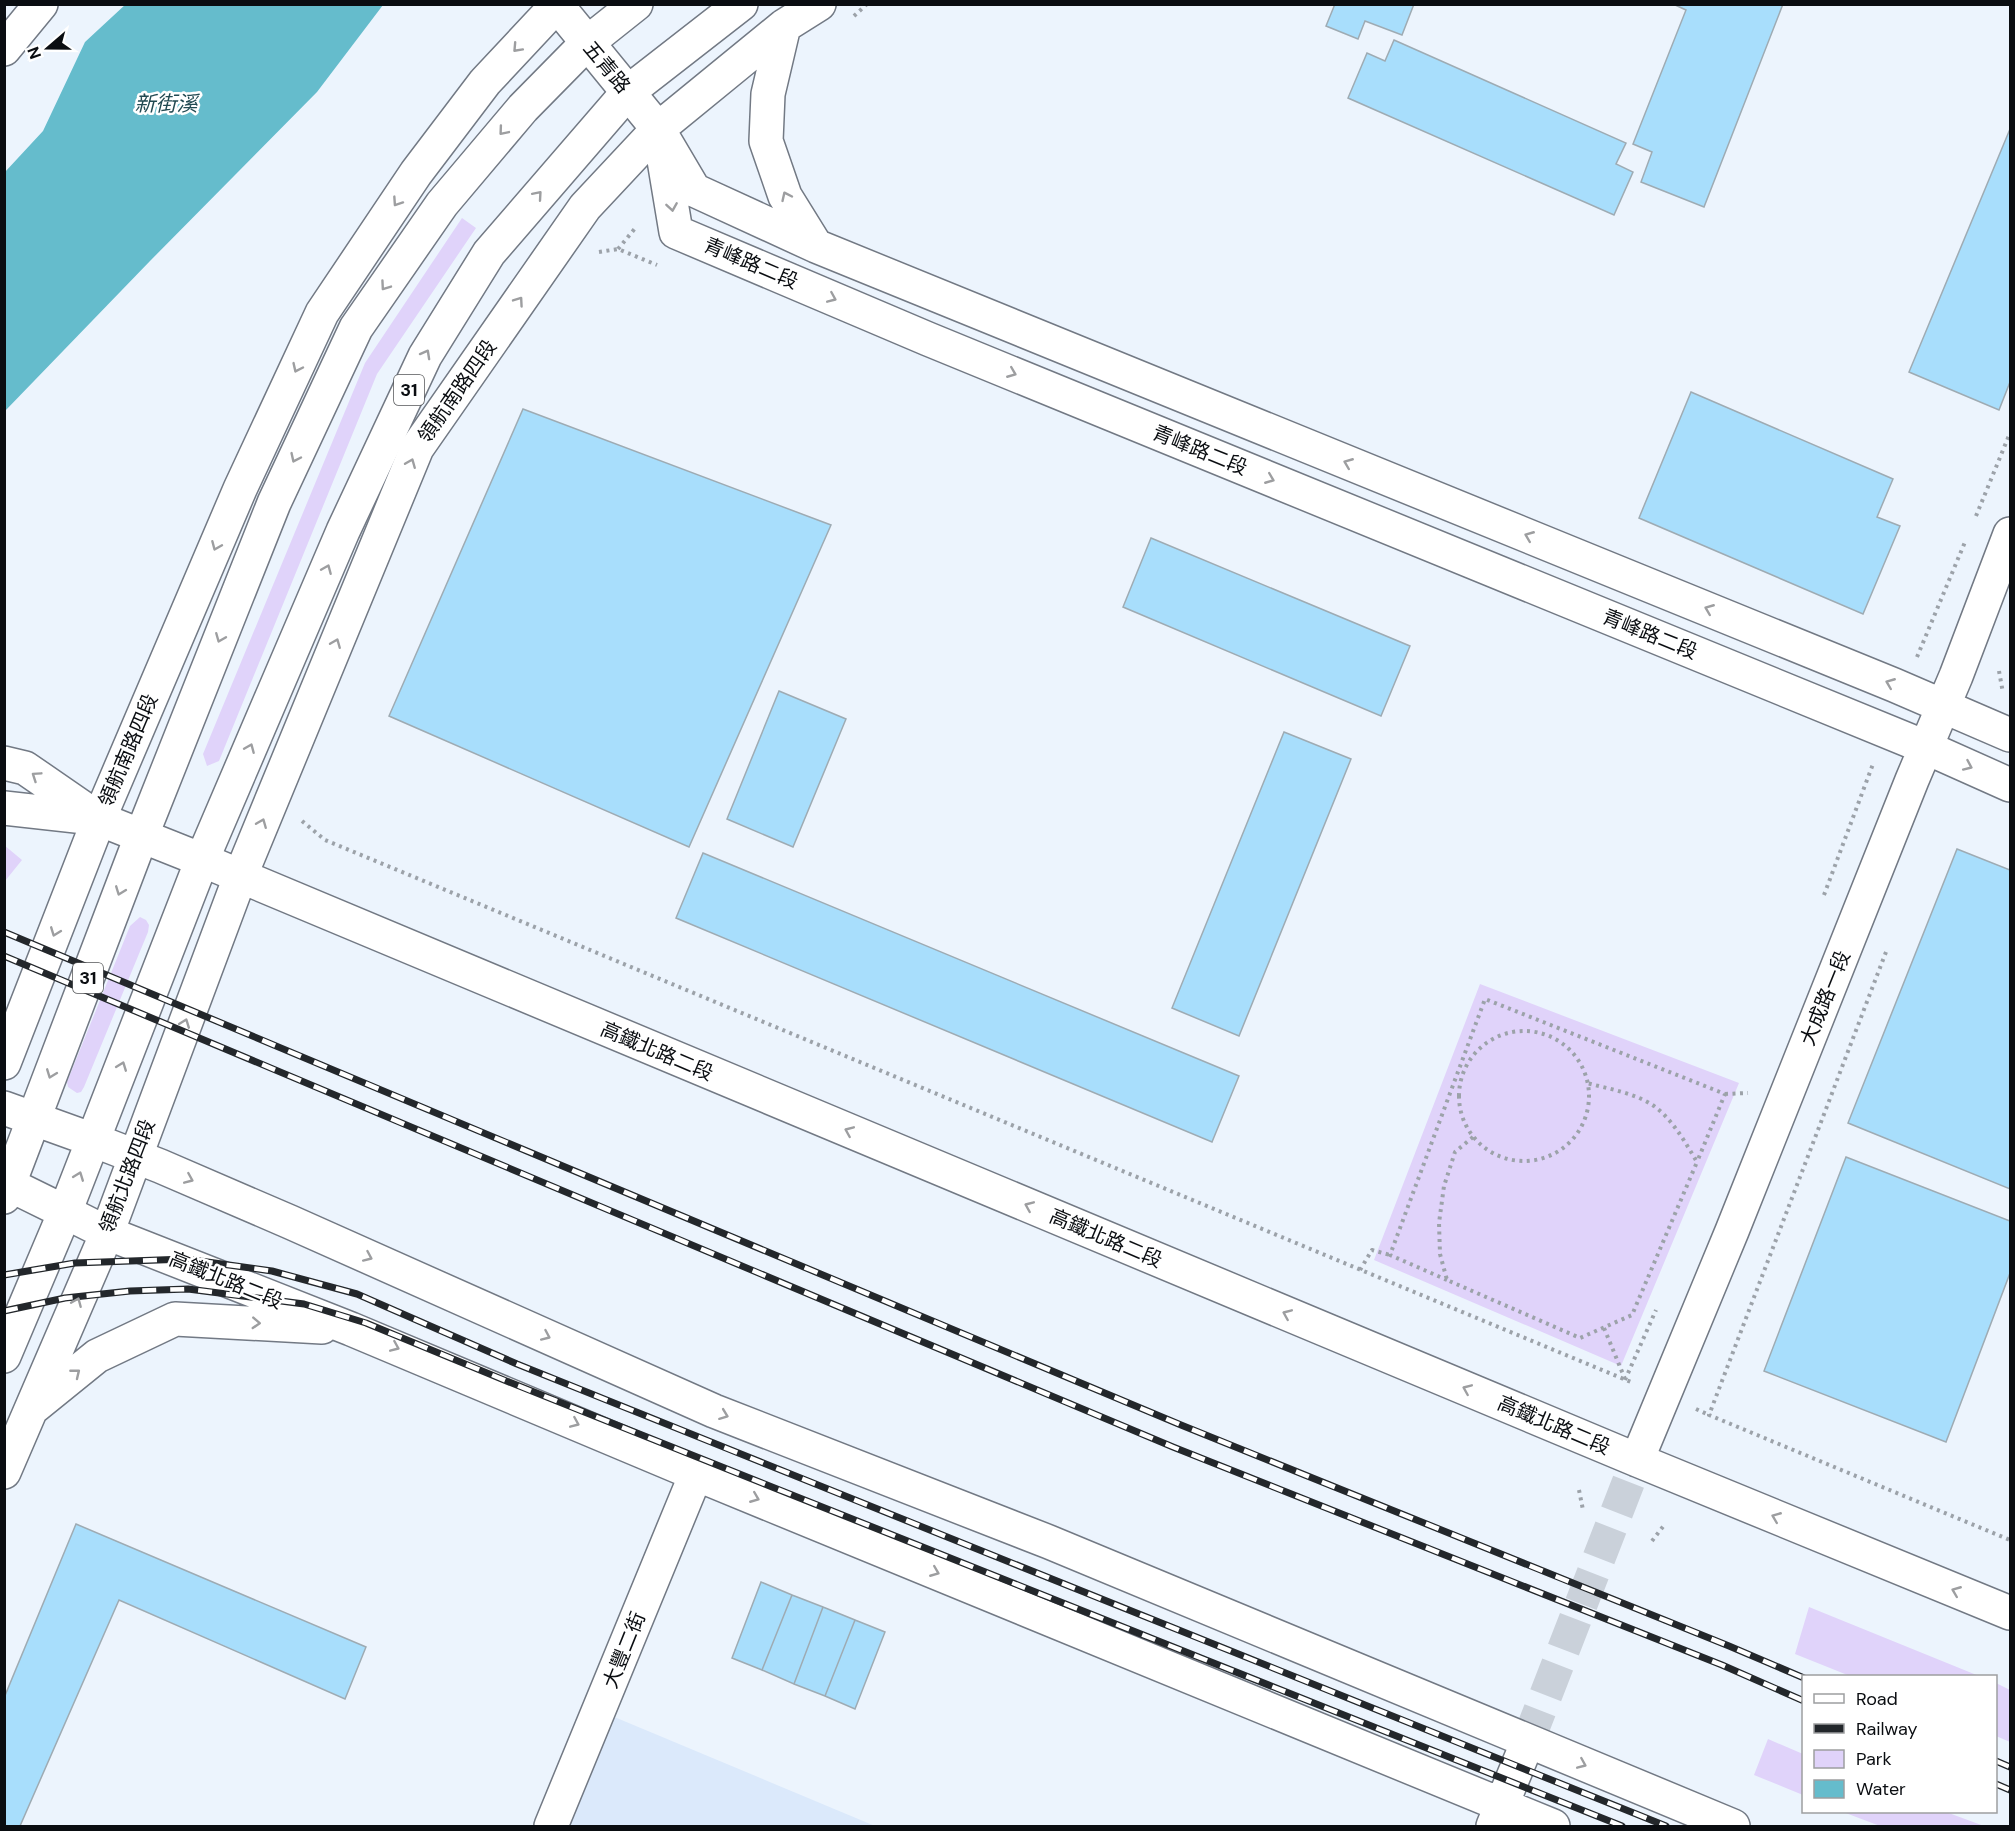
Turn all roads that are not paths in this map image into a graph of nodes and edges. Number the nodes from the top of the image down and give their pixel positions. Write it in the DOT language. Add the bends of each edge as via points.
graph roads {
  1 [pos="41,4"];
  2 [pos="636,4"];
  3 [pos="741,4"];
  4 [pos="819,4"];
  5 [pos="557,5"];
  6 [pos="784,26"];
  7 [pos="587,43"];
  8 [pos="4,49"];
  9 [pos="628,92"];
  10 [pos="658,129"];
  11 [pos="816,246"];
  12 [pos="2010,534"];
  13 [pos="1944,705"];
  14 [pos="2010,735"];
  15 [pos="1925,747"];
  16 [pos="4,763"];
  17 [pos="2010,785"];
  18 [pos="4,808"];
  19 [pos="99,819"];
  20 [pos="141,837"];
  21 [pos="202,860"];
  22 [pos="240,877"];
  23 [pos="4,1063"];
  24 [pos="19,1113"];
  25 [pos="93,1140"];
  26 [pos="135,1156"];
  27 [pos="6,1188"];
  28 [pos="65,1212"];
  29 [pos="106,1233"];
  30 [pos="351,1329"];
  31 [pos="4,1356"];
  32 [pos="30,1410"];
  33 [pos="1637,1460"];
  34 [pos="4,1472"];
  35 [pos="696,1474"];
  36 [pos="2010,1613"];
  37 [pos="1528,1741"];
  38 [pos="1498,1816"];
  39 [pos="551,1827"];
  40 [pos="1553,1827"];
  41 [pos="1733,1827"];
  1 -- 8 [label="street"];
  2 -- 7 [label="street, 31"];
  3 -- 9 [label="street, 領航南路四段 / 31"];
  4 -- 6 [label="street, 領航南路四段 / 31"];
  5 -- 7 [label="street, 五青路"];
  5 -- 19 [label="street, 領航南路四段, one-way" via="485,82 416,173 322,314 236,500"];
  6 -- 10 [label="street, 領航南路四段 / 31"];
  11 -- 6 [label="street, 青峰路二段, one-way" via="785,196 766,141 768,94"];
  7 -- 9 [label="street, 五青路"];
  7 -- 20 [label="street, 31, one-way" via="523,108 442,204 356,328 274,503"];
  9 -- 10 [label="street, 五青路"];
  21 -- 9 [label="street, 領航南路四段 / 31, one-way" via="343,531 425,356 489,253"];
  10 -- 11 [label="street, 青峰路二段" via="694,190"];
  10 -- 15 [label="street, 青峰路二段, one-way" via="676,232"];
  22 -- 10 [label="street, 領航南路四段 / 31, one-way" via="417,448 585,207"];
  13 -- 11 [label="street, 青峰路二段, one-way"];
  12 -- 13 [label="street, 大成路一段"];
  13 -- 14 [label="street, 青峰路二段"];
  13 -- 15 [label="street, 大成路一段"];
  15 -- 17 [label="street, 青峰路二段, one-way"];
  15 -- 33 [label="street, 大成路一段"];
  19 -- 16 [label="street, one-way" via="25,768"];
  18 -- 19 [label="street"];
  19 -- 20 [label="street, 高鐵北路二段"];
  19 -- 23 [label="street, one-way"];
  20 -- 21 [label="street, 高鐵北路二段"];
  20 -- 24 [label="street, 31, one-way"];
  21 -- 22 [label="street, 高鐵北路二段"];
  25 -- 21 [label="street, 31, one-way"];
  26 -- 22 [label="street, 領航北路四段, one-way"];
  33 -- 22 [label="street, 高鐵北路二段, one-way"];
  24 -- 25 [label="street"];
  24 -- 27 [label="street, 31"];
  25 -- 26 [label="street"];
  28 -- 25 [label="street, 31, one-way"];
  26 -- 29 [label="street, 領航北路四段"];
  26 -- 37 [label="street, one-way" via="714,1411 1049,1542"];
  27 -- 28 [label="street, 高鐵北路二段"];
  28 -- 29 [label="street, 高鐵北路二段"];
  28 -- 31 [label="street"];
  29 -- 30 [label="street, 高鐵北路二段"];
  32 -- 29 [label="street, 領航北路四段, one-way"];
  32 -- 30 [label="street, one-way" via="97,1356 175,1319"];
  30 -- 35 [label="street, 高鐵北路二段, one-way"];
  32 -- 34 [label="street, 領航北路四段"];
  36 -- 33 [label="street, 高鐵北路二段, one-way"];
  35 -- 38 [label="street, 高鐵北路二段, one-way"];
  35 -- 39 [label="street, 大豐二街"];
  37 -- 38 [label="street"];
  37 -- 41 [label="street, one-way"];
  38 -- 40 [label="street, 高鐵北路二段"];
}
